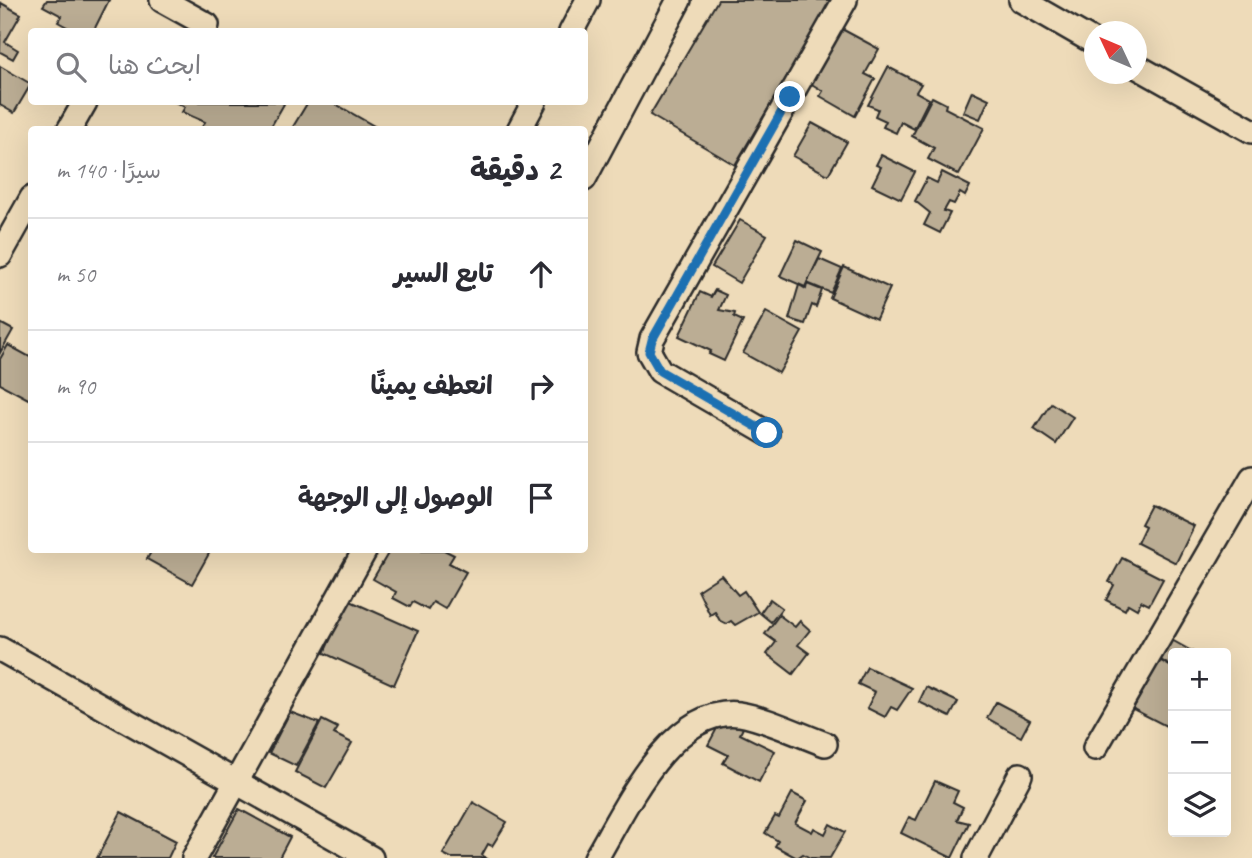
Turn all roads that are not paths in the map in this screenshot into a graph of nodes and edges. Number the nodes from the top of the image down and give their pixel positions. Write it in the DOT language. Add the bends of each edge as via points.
graph roads {
  1 [pos="162,0"];
  2 [pos="588,0"];
  3 [pos="679,0"];
  4 [pos="845,0"];
  5 [pos="1021,0"];
  6 [pos="206,25"];
  7 [pos="573,28"];
  8 [pos="1084,36"];
  9 [pos="1147,71"];
  10 [pos="83,105"];
  11 [pos="532,105"];
  12 [pos="71,126"];
  13 [pos="521,126"];
  14 [pos="1252,131"];
  15 [pos="588,171"];
  16 [pos="28,205"];
  17 [pos="0,255"];
  18 [pos="767,433"];
  19 [pos="1252,478"];
  20 [pos="363,553"];
  21 [pos="0,649"];
  22 [pos="825,744"];
  23 [pos="1094,748"];
  24 [pos="1020,775"];
  25 [pos="235,780"];
  26 [pos="194,858"];
  27 [pos="371,858"];
  28 [pos="596,858"];
  29 [pos="976,858"];
  1 -- 6 [label="street"];
  2 -- 7 [label="street"];
  3 -- 15 [label="street"];
  4 -- 18 [label="street" via="649,352 660,371"];
  5 -- 8 [label="street"];
  9 -- 14 [label="street"];
  10 -- 12 [label="street"];
  11 -- 13 [label="street"];
  16 -- 17 [label="street"];
  19 -- 23 [label="street"];
  20 -- 25 [label="street"];
  21 -- 25 [label="street"];
  22 -- 28 [label="street" via="740,714 718,715 692,727 655,760"];
  24 -- 29 [label="street"];
  25 -- 26 [label="street"];
  25 -- 27 [label="street"];
}
